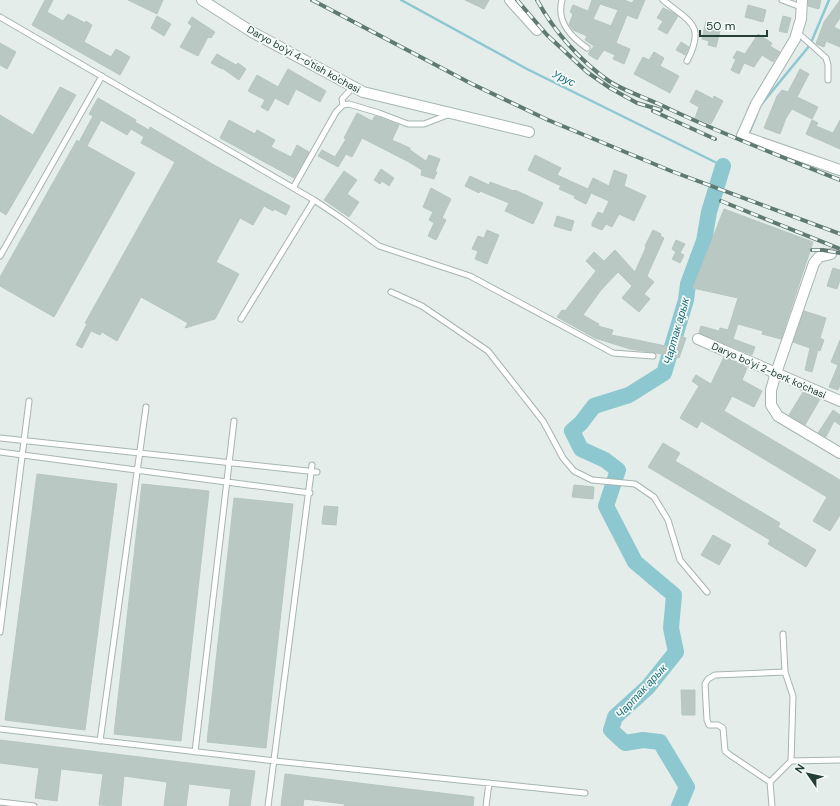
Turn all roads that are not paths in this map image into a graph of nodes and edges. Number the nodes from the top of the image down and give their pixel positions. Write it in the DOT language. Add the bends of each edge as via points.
graph roads {
  1 [pos="202,0"];
  2 [pos="510,0"];
  3 [pos="562,0"];
  4 [pos="663,0"];
  5 [pos="782,0"];
  6 [pos="801,3"];
  7 [pos="0,17"];
  8 [pos="537,30"];
  9 [pos="797,32"];
  10 [pos="587,48"];
  11 [pos="687,61"];
  12 [pos="102,76"];
  13 [pos="828,80"];
  14 [pos="353,86"];
  15 [pos="343,105"];
  16 [pos="452,113"];
  17 [pos="529,132"];
  18 [pos="840,170"];
  19 [pos="293,188"];
  20 [pos="314,200"];
  21 [pos="831,254"];
  22 [pos="0,256"];
  23 [pos="391,292"];
  24 [pos="241,319"];
  25 [pos="698,339"];
  26 [pos="652,356"];
  27 [pos="776,373"];
  28 [pos="28,401"];
  29 [pos="840,401"];
  30 [pos="146,407"];
  31 [pos="234,421"];
  32 [pos="0,438"];
  33 [pos="24,440"];
  34 [pos="0,452"];
  35 [pos="140,453"];
  36 [pos="840,453"];
  37 [pos="23,456"];
  38 [pos="229,463"];
  39 [pos="312,465"];
  40 [pos="138,471"];
  41 [pos="311,472"];
  42 [pos="317,472"];
  43 [pos="227,482"];
  44 [pos="310,493"];
  45 [pos="707,592"];
  46 [pos="0,632"];
  47 [pos="782,634"];
  48 [pos="785,672"];
  49 [pos="0,730"];
  50 [pos="100,741"];
  51 [pos="195,752"];
  52 [pos="840,760"];
  53 [pos="275,761"];
  54 [pos="791,761"];
  55 [pos="770,782"];
  56 [pos="489,783"];
  57 [pos="585,793"];
  58 [pos="0,802"];
  59 [pos="34,806"];
  60 [pos="268,806"];
  61 [pos="486,806"];
  62 [pos="772,806"];
  1 -- 14 [label="street, Daryo bo'yi 4-o'tish ko'chasi" via="252,32"];
  2 -- 8 [label="street"];
  3 -- 10 [label="lane" via="560,15 567,30"];
  4 -- 11 [label="lane" via="686,19 696,32 694,48"];
  5 -- 6 [label="lane"];
  6 -- 9 [label="street" via="801,19"];
  7 -- 12 [label="lane"];
  9 -- 13 [label="lane" via="826,58"];
  9 -- 18 [label="street" via="756,104 742,136"];
  12 -- 19 [label="lane"];
  12 -- 22 [label="lane"];
  14 -- 15 [label="lane" via="342,100"];
  14 -- 16 [label="street, Daryo bo'yi 4-o'tish ko'chasi" via="363,92"];
  15 -- 16 [label="lane" via="349,104 408,124 424,124"];
  15 -- 19 [label="lane" via="336,112"];
  16 -- 17 [label="street, Daryo bo'yi 4-o'tish ko'chasi"];
  19 -- 20 [label="lane"];
  20 -- 24 [label="lane"];
  20 -- 26 [label="lane" via="379,246 470,276 613,353"];
  21 -- 27 [label="street" via="819,257 814,263"];
  23 -- 45 [label="lane" via="422,306 488,351 543,421 574,471 592,480 635,484 654,497 668,520 680,560"];
  25 -- 27 [label="street, Daryo bo'yi 2-berk ko'chasi"];
  27 -- 29 [label="street, Daryo bo'yi 2-berk ko'chasi"];
  27 -- 36 [label="street" via="771,390 771,405 778,416"];
  28 -- 33 [label="lane"];
  30 -- 35 [label="lane"];
  31 -- 38 [label="lane"];
  32 -- 33 [label="lane"];
  33 -- 35 [label="lane"];
  33 -- 37 [label="lane"];
  34 -- 37 [label="lane"];
  35 -- 38 [label="lane"];
  35 -- 40 [label="lane"];
  37 -- 40 [label="lane"];
  37 -- 46 [label="lane"];
  38 -- 41 [label="lane"];
  38 -- 43 [label="lane"];
  39 -- 41 [label="lane"];
  40 -- 43 [label="lane"];
  40 -- 50 [label="lane"];
  41 -- 42 [label="lane"];
  41 -- 44 [label="lane"];
  43 -- 44 [label="lane"];
  43 -- 51 [label="lane"];
  44 -- 53 [label="lane"];
  47 -- 48 [label="lane"];
  48 -- 54 [label="lane" via="793,696"];
  48 -- 55 [label="lane" via="715,676 708,679 706,684 708,724 723,728 725,751"];
  49 -- 50 [label="lane"];
  50 -- 51 [label="lane"];
  51 -- 53 [label="lane"];
  52 -- 54 [label="lane"];
  53 -- 56 [label="lane"];
  53 -- 60 [label="lane"];
  54 -- 55 [label="lane"];
  55 -- 62 [label="lane"];
  56 -- 57 [label="lane"];
  56 -- 61 [label="lane"];
  58 -- 59 [label="lane"];
}
